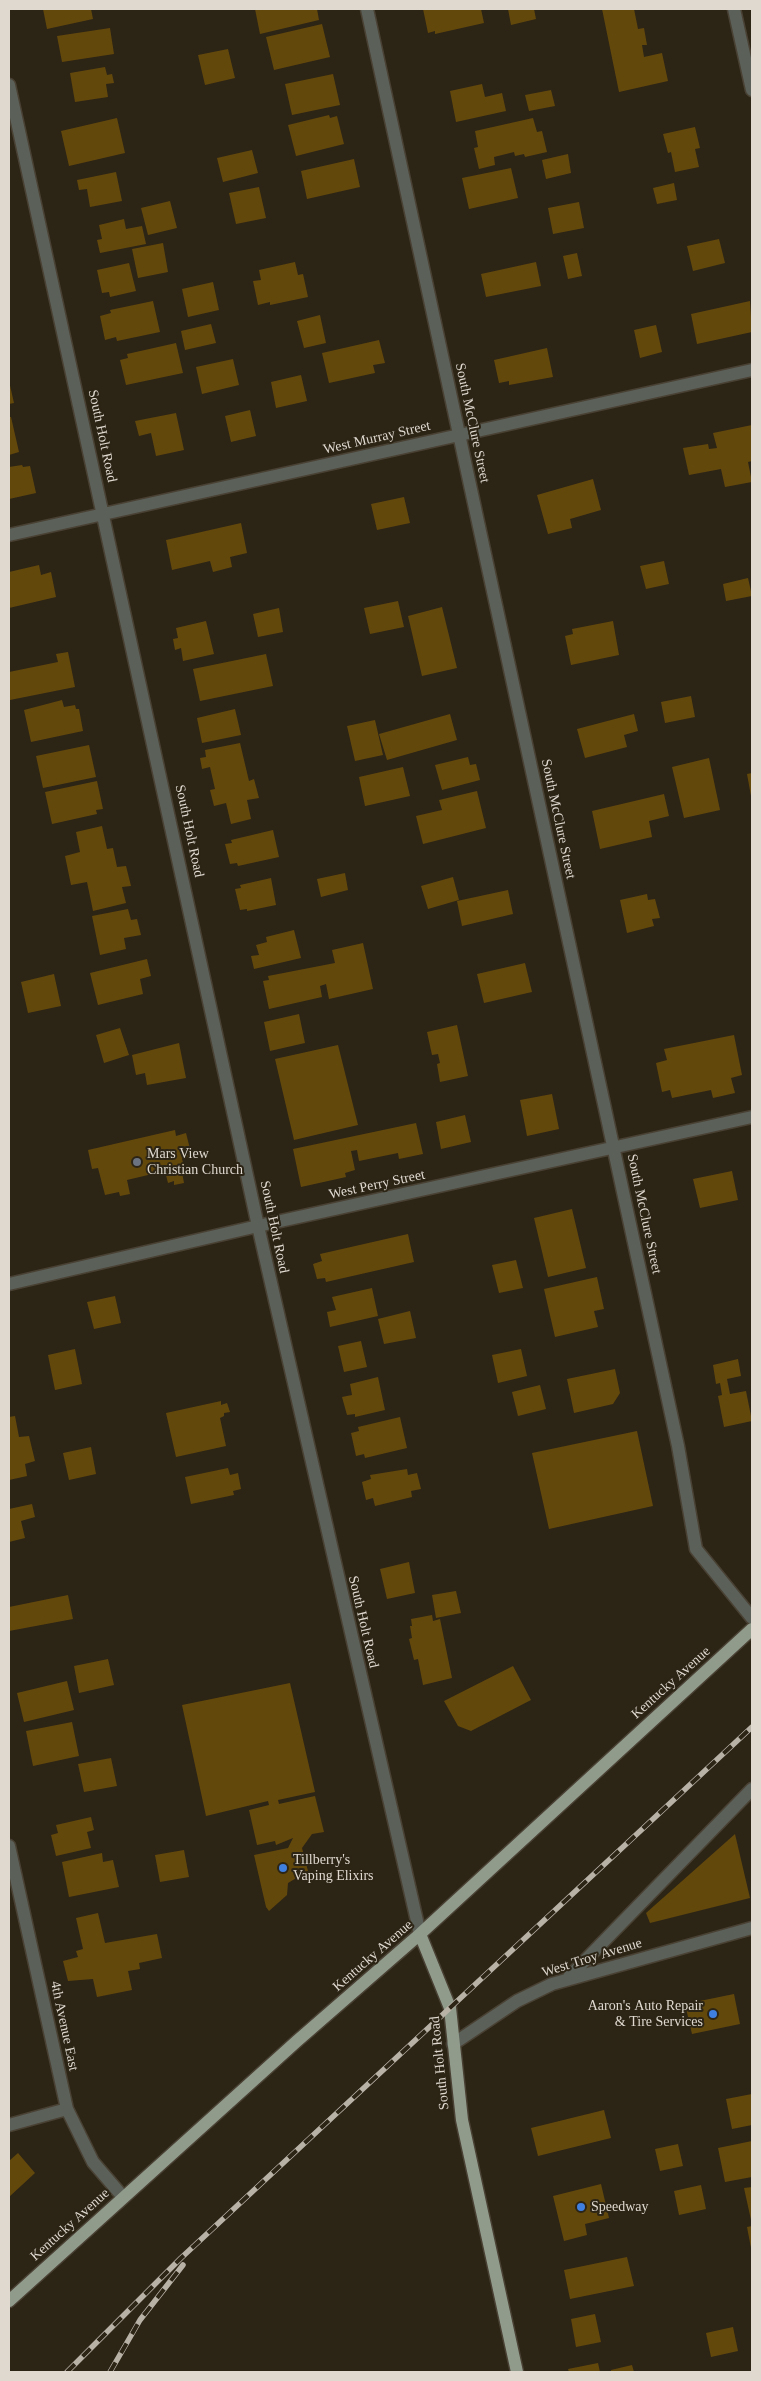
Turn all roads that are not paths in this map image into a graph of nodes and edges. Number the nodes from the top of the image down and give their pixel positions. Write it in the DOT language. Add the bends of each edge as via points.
graph roads {
  1 [pos="367,9"];
  2 [pos="734,9"];
  3 [pos="9,85"];
  4 [pos="752,90"];
  5 [pos="752,370"];
  6 [pos="460,435"];
  7 [pos="104,515"];
  8 [pos="9,535"];
  9 [pos="752,1117"];
  10 [pos="614,1148"];
  11 [pos="258,1226"];
  12 [pos="9,1284"];
  13 [pos="752,1618"];
  14 [pos="752,1629"];
  15 [pos="752,1788"];
  16 [pos="9,1846"];
  17 [pos="752,1928"];
  18 [pos="420,1934"];
  19 [pos="568,1978"];
  20 [pos="452,2044"];
  21 [pos="67,2109"];
  22 [pos="9,2125"];
  23 [pos="124,2198"];
  24 [pos="9,2301"];
  25 [pos="517,2372"];
  1 -- 6 [label="street, South McClure Street"];
  2 -- 4 [label="street"];
  3 -- 7 [label="street, South Holt Road"];
  5 -- 6 [label="street, West Murray Street"];
  6 -- 7 [label="street, West Murray Street"];
  6 -- 10 [label="street, South McClure Street"];
  7 -- 8 [label="street, West Murray Street"];
  7 -- 11 [label="street, South Holt Road"];
  9 -- 10 [label="street, West Perry Street"];
  10 -- 11 [label="street, West Perry Street"];
  10 -- 13 [label="street, South McClure Street" via="678,1446 696,1549"];
  11 -- 12 [label="street, West Perry Street"];
  11 -- 18 [label="street, South Holt Road"];
  14 -- 18 [label="main road, Kentucky Avenue"];
  15 -- 19 [label="street"];
  16 -- 21 [label="street, 4th Avenue East"];
  17 -- 19 [label="street, West Troy Avenue"];
  18 -- 20 [label="main road, South Holt Road" via="450,2008"];
  18 -- 23 [label="main road, Kentucky Avenue"];
  19 -- 20 [label="street, West Troy Avenue" via="518,2001"];
  20 -- 25 [label="main road, South Holt Road" via="462,2120"];
  21 -- 22 [label="street"];
  21 -- 23 [label="street, 4th Avenue East" via="93,2162"];
  23 -- 24 [label="main road, Kentucky Avenue"];
}
